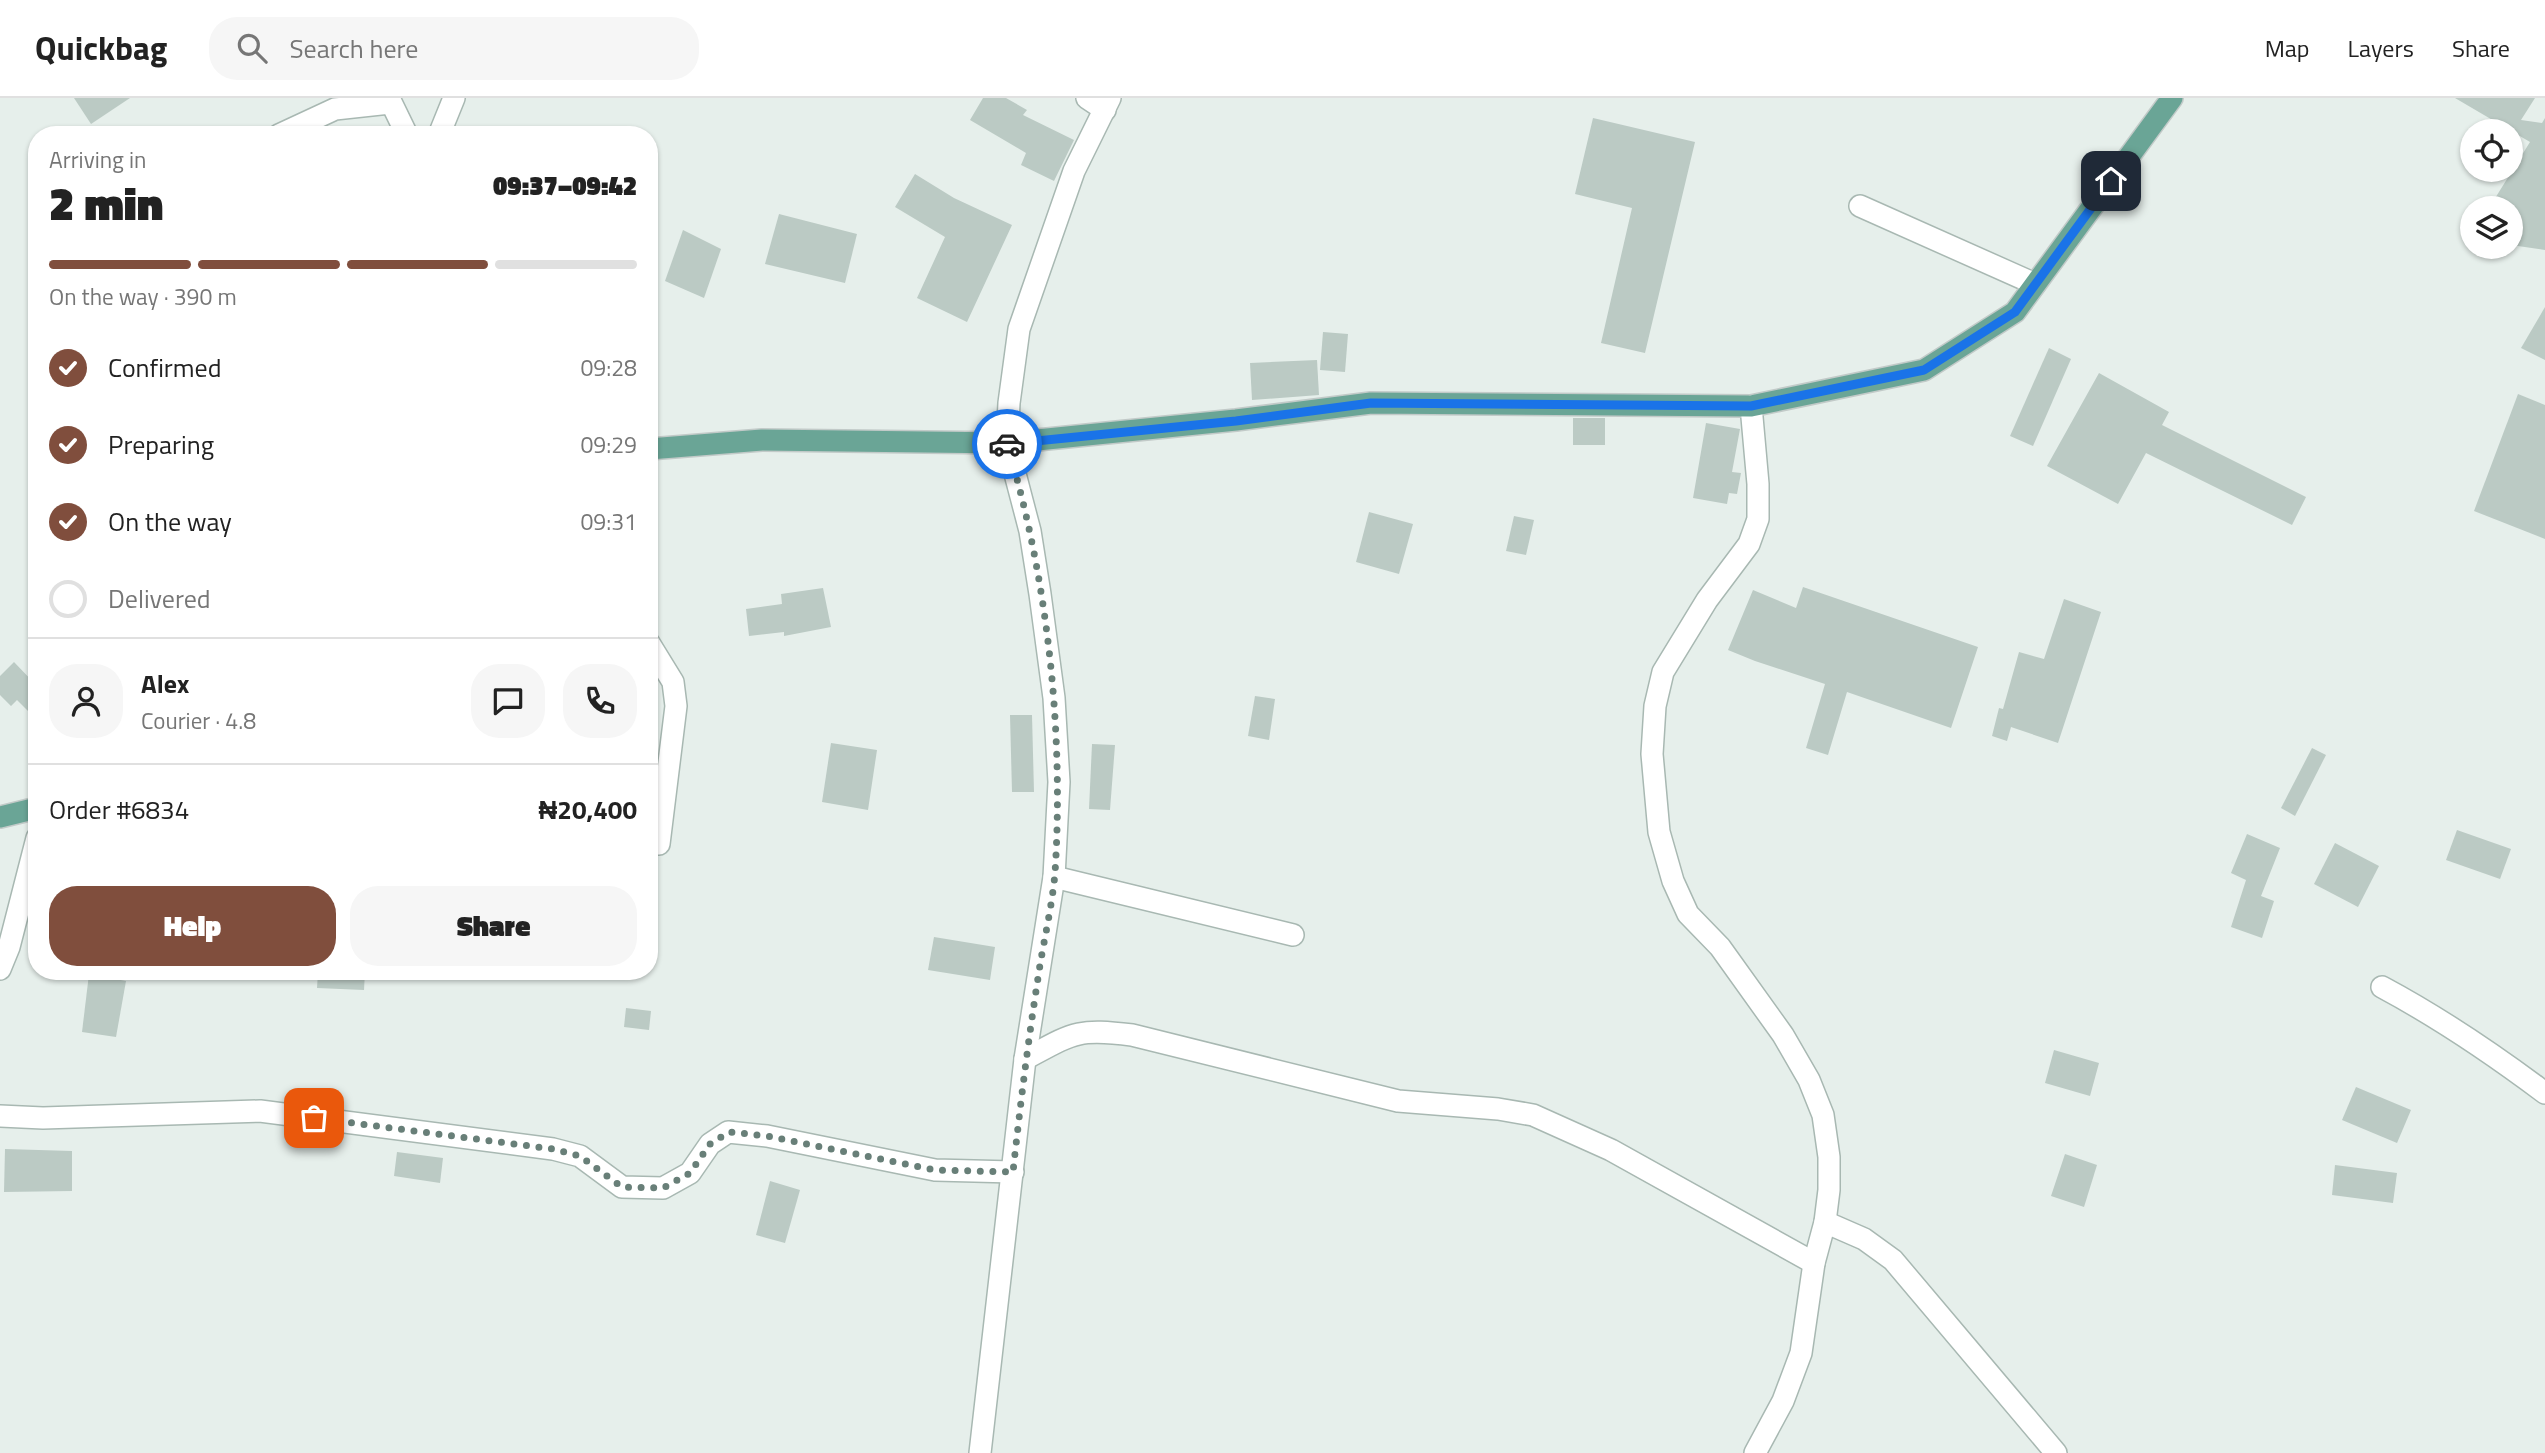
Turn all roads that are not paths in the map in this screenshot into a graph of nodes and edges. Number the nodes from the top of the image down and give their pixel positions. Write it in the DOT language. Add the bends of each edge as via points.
graph roads {
  1 [pos="454,98"];
  2 [pos="1087,98"];
  3 [pos="2172,98"];
  4 [pos="389,100"];
  5 [pos="1107,104"];
  6 [pos="298,126"];
  7 [pos="402,126"];
  8 [pos="443,126"];
  9 [pos="1860,206"];
  10 [pos="2035,284"];
  11 [pos="1751,406"];
  12 [pos="1007,443"];
  13 [pos="658,448"];
  14 [pos="658,658"];
  15 [pos="28,810"];
  16 [pos="0,817"];
  17 [pos="659,844"];
  18 [pos="28,873"];
  19 [pos="1054,877"];
  20 [pos="1293,935"];
  21 [pos="0,970"];
  22 [pos="2382,987"];
  23 [pos="1026,1059"];
  24 [pos="2545,1093"];
  25 [pos="0,1116"];
  26 [pos="1013,1172"];
  27 [pos="1825,1222"];
  28 [pos="1814,1263"];
  29 [pos="981,1453"];
  30 [pos="1755,1453"];
  31 [pos="2056,1453"];
  1 -- 8 [label="street"];
  2 -- 5 [label="street"];
  3 -- 10 [label="main road"];
  4 -- 6 [label="street" via="335,109"];
  4 -- 7 [label="street"];
  5 -- 12 [label="street" via="1073,171 1019,329"];
  9 -- 10 [label="street"];
  10 -- 11 [label="main road" via="2015,312 1924,370"];
  11 -- 12 [label="main road" via="1371,403"];
  11 -- 27 [label="street" via="1758,519 1749,544 1707,600 1663,672 1652,754 1659,832 1688,914 1720,947 1809,1080 1823,1115 1829,1157"];
  12 -- 13 [label="main road" via="762,440"];
  12 -- 19 [label="street" via="1030,531 1054,698 1059,782"];
  14 -- 17 [label="street" via="673,682 676,706"];
  15 -- 16 [label="main road"];
  18 -- 21 [label="street"];
  19 -- 20 [label="street"];
  19 -- 23 [label="street"];
  22 -- 24 [label="street" via="2433,1015"];
  23 -- 26 [label="street"];
  23 -- 28 [label="street" via="1072,1034 1095,1030 1132,1035 1398,1101 1534,1115 1611,1150"];
  25 -- 26 [label="street" via="260,1111 553,1149 580,1156 622,1187 663,1188 690,1173 710,1144 729,1132 935,1170"];
  26 -- 29 [label="street"];
  27 -- 28 [label="street"];
  27 -- 31 [label="street" via="1864,1239 1893,1260"];
  28 -- 30 [label="street" via="1801,1353 1783,1401"];
}
